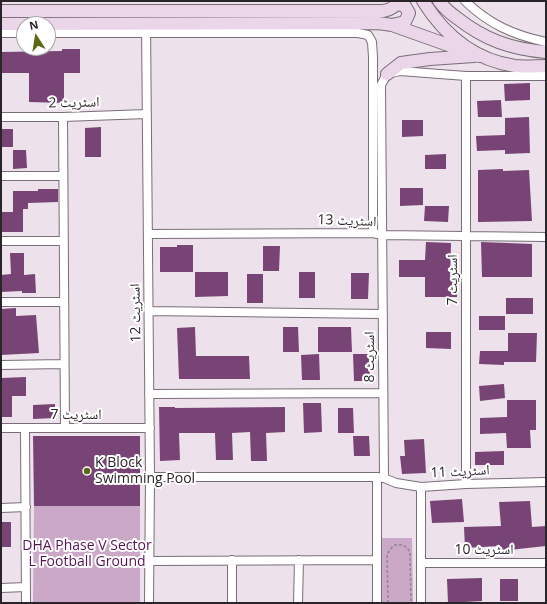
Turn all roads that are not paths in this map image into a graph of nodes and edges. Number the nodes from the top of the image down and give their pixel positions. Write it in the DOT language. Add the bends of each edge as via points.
graph roads {
  1 [pos="423,1"];
  2 [pos="439,1"];
  3 [pos="465,1"];
  4 [pos="397,3"];
  5 [pos="1,11"];
  6 [pos="1,24"];
  7 [pos="392,25"];
  8 [pos="146,28"];
  9 [pos="1,33"];
  10 [pos="16,33"];
  11 [pos="56,33"];
  12 [pos="546,42"];
  13 [pos="546,52"];
  14 [pos="479,56"];
  15 [pos="546,66"];
  16 [pos="387,74"];
  17 [pos="466,76"];
  18 [pos="546,76"];
  19 [pos="147,114"];
  20 [pos="1,117"];
  21 [pos="63,117"];
  22 [pos="1,176"];
  23 [pos="63,176"];
  24 [pos="373,233"];
  25 [pos="148,234"];
  26 [pos="382,235"];
  27 [pos="466,236"];
  28 [pos="546,237"];
  29 [pos="1,241"];
  30 [pos="63,241"];
  31 [pos="1,302"];
  32 [pos="64,302"];
  33 [pos="149,311"];
  34 [pos="383,314"];
  35 [pos="64,364"];
  36 [pos="1,365"];
  37 [pos="383,393"];
  38 [pos="150,394"];
  39 [pos="1,428"];
  40 [pos="25,428"];
  41 [pos="64,428"];
  42 [pos="150,428"];
  43 [pos="150,477"];
  44 [pos="381,477"];
  45 [pos="546,482"];
  46 [pos="466,484"];
  47 [pos="421,487"];
  48 [pos="1,508"];
  49 [pos="26,508"];
  50 [pos="232,560"];
  51 [pos="298,560"];
  52 [pos="377,560"];
  53 [pos="149,561"];
  54 [pos="422,563"];
  55 [pos="546,563"];
  56 [pos="1,588"];
  57 [pos="26,588"];
  58 [pos="26,603"];
  59 [pos="149,603"];
  60 [pos="232,603"];
  61 [pos="298,603"];
  62 [pos="377,603"];
  63 [pos="421,603"];
  1 -- 14 [label="main road" via="457,42"];
  2 -- 13 [label="main road" via="472,30 505,45"];
  3 -- 12 [label="street" via="505,30"];
  4 -- 5 [label="main road" via="390,10 383,11"];
  4 -- 7 [label="main road" via="405,6 409,13 404,22"];
  6 -- 8 [label="main road"];
  7 -- 8 [label="main road" via="378,23"];
  7 -- 14 [label="main road"];
  8 -- 11 [label="street"];
  8 -- 19 [label="street, اسٹریٹ 12"];
  8 -- 24 [label="street" via="368,35 372,42 373,72"];
  9 -- 10 [label="street"];
  14 -- 15 [label="main road" via="516,66"];
  14 -- 16 [label="main road" via="401,63"];
  16 -- 17 [label="street" via="400,71"];
  16 -- 26 [label="street, اسٹریٹ 8" via="381,85"];
  17 -- 18 [label="street"];
  17 -- 27 [label="street, اسٹریٹ 7"];
  19 -- 21 [label="street, اسٹریٹ 2"];
  19 -- 25 [label="street, اسٹریٹ 12"];
  20 -- 21 [label="street, اسٹریٹ 2"];
  21 -- 23 [label="street"];
  22 -- 23 [label="street"];
  23 -- 30 [label="street"];
  24 -- 25 [label="street, اسٹریٹ 13"];
  24 -- 26 [label="street, اسٹریٹ 13"];
  25 -- 33 [label="street, اسٹریٹ 12"];
  26 -- 27 [label="street, اسٹریٹ 13"];
  26 -- 34 [label="street, اسٹریٹ 8"];
  27 -- 28 [label="street, اسٹریٹ 13"];
  27 -- 46 [label="street, اسٹریٹ 7"];
  29 -- 30 [label="street"];
  30 -- 32 [label="street"];
  31 -- 32 [label="street"];
  32 -- 35 [label="street"];
  33 -- 34 [label="street"];
  33 -- 38 [label="street, اسٹریٹ 12"];
  34 -- 37 [label="street, اسٹریٹ 8"];
  35 -- 36 [label="street"];
  35 -- 41 [label="street"];
  37 -- 38 [label="street"];
  37 -- 44 [label="street, اسٹریٹ 8"];
  38 -- 42 [label="street, اسٹریٹ 12"];
  39 -- 40 [label="street, اسٹریٹ 7"];
  40 -- 41 [label="street, اسٹریٹ 7"];
  40 -- 49 [label="street"];
  41 -- 42 [label="street, اسٹریٹ 7"];
  42 -- 43 [label="street, اسٹریٹ 12"];
  43 -- 44 [label="street, اسٹریٹ 11"];
  43 -- 53 [label="street, اسٹریٹ 12"];
  44 -- 47 [label="street, اسٹریٹ 11" via="396,483"];
  44 -- 52 [label="street, اسٹریٹ 8"];
  45 -- 46 [label="street, اسٹریٹ 11"];
  46 -- 47 [label="street, اسٹریٹ 11"];
  47 -- 54 [label="street"];
  48 -- 49 [label="street"];
  49 -- 57 [label="street"];
  50 -- 51 [label="street"];
  50 -- 53 [label="street"];
  50 -- 60 [label="street"];
  51 -- 52 [label="street"];
  51 -- 61 [label="street"];
  52 -- 62 [label="street, اسٹریٹ 8"];
  53 -- 59 [label="street, اسٹریٹ 12"];
  54 -- 55 [label="street, اسٹریٹ 10"];
  54 -- 63 [label="street"];
  56 -- 57 [label="street"];
  57 -- 58 [label="street"];
}
